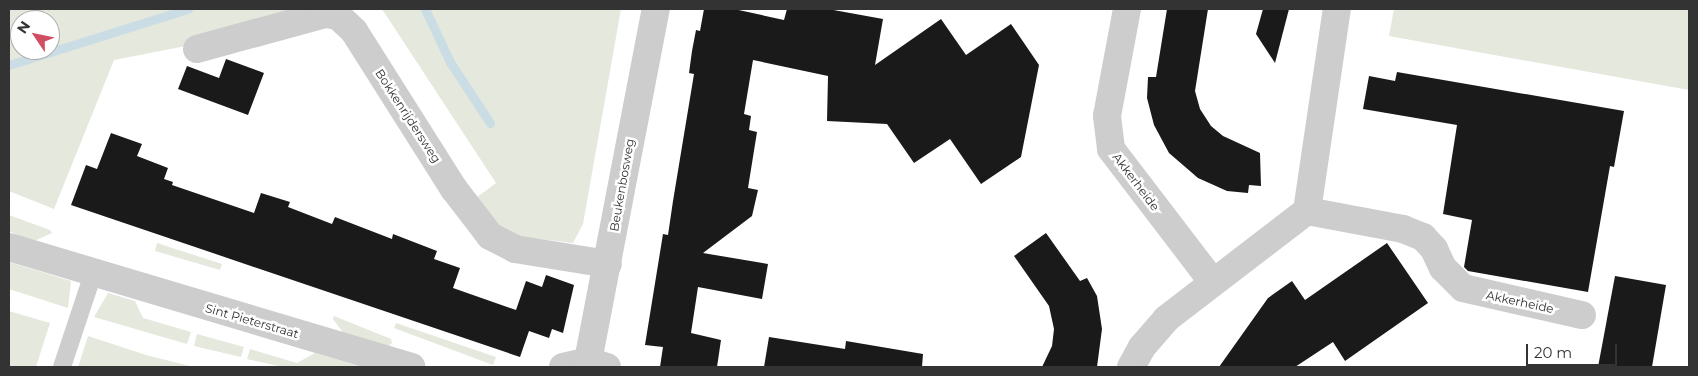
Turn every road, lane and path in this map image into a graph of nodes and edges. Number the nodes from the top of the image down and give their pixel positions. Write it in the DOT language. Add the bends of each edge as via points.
graph roads {
  1 [pos="656,9"];
  2 [pos="1127,9"];
  3 [pos="1337,9"];
  4 [pos="197,49"];
  5 [pos="1307,211"];
  6 [pos="9,247"];
  7 [pos="608,264"];
  8 [pos="93,274"];
  9 [pos="1212,280"];
  10 [pos="1582,315"];
  11 [pos="586,365"];
  12 [pos="62,367"];
  13 [pos="412,367"];
  14 [pos="1131,367"];
  1 -- 7 [label="street, Beukenbosweg"];
  2 -- 9 [label="street, Akkerheide" via="1108,116 1111,149"];
  3 -- 5 [label="street"];
  4 -- 7 [label="street, Bokkenrijdersweg" via="325,14 338,16 354,31 454,189 490,236 515,249"];
  5 -- 9 [label="street"];
  5 -- 10 [label="street, Akkerheide" via="1403,229 1423,237 1434,249 1443,268 1463,288"];
  6 -- 8 [label="street, Sint Pieterstraat"];
  7 -- 11 [label="street, Beukenbosweg"];
  8 -- 12 [label="lane"];
  8 -- 13 [label="street, Sint Pieterstraat"];
  9 -- 14 [label="street" via="1166,319 1142,347"];
}
